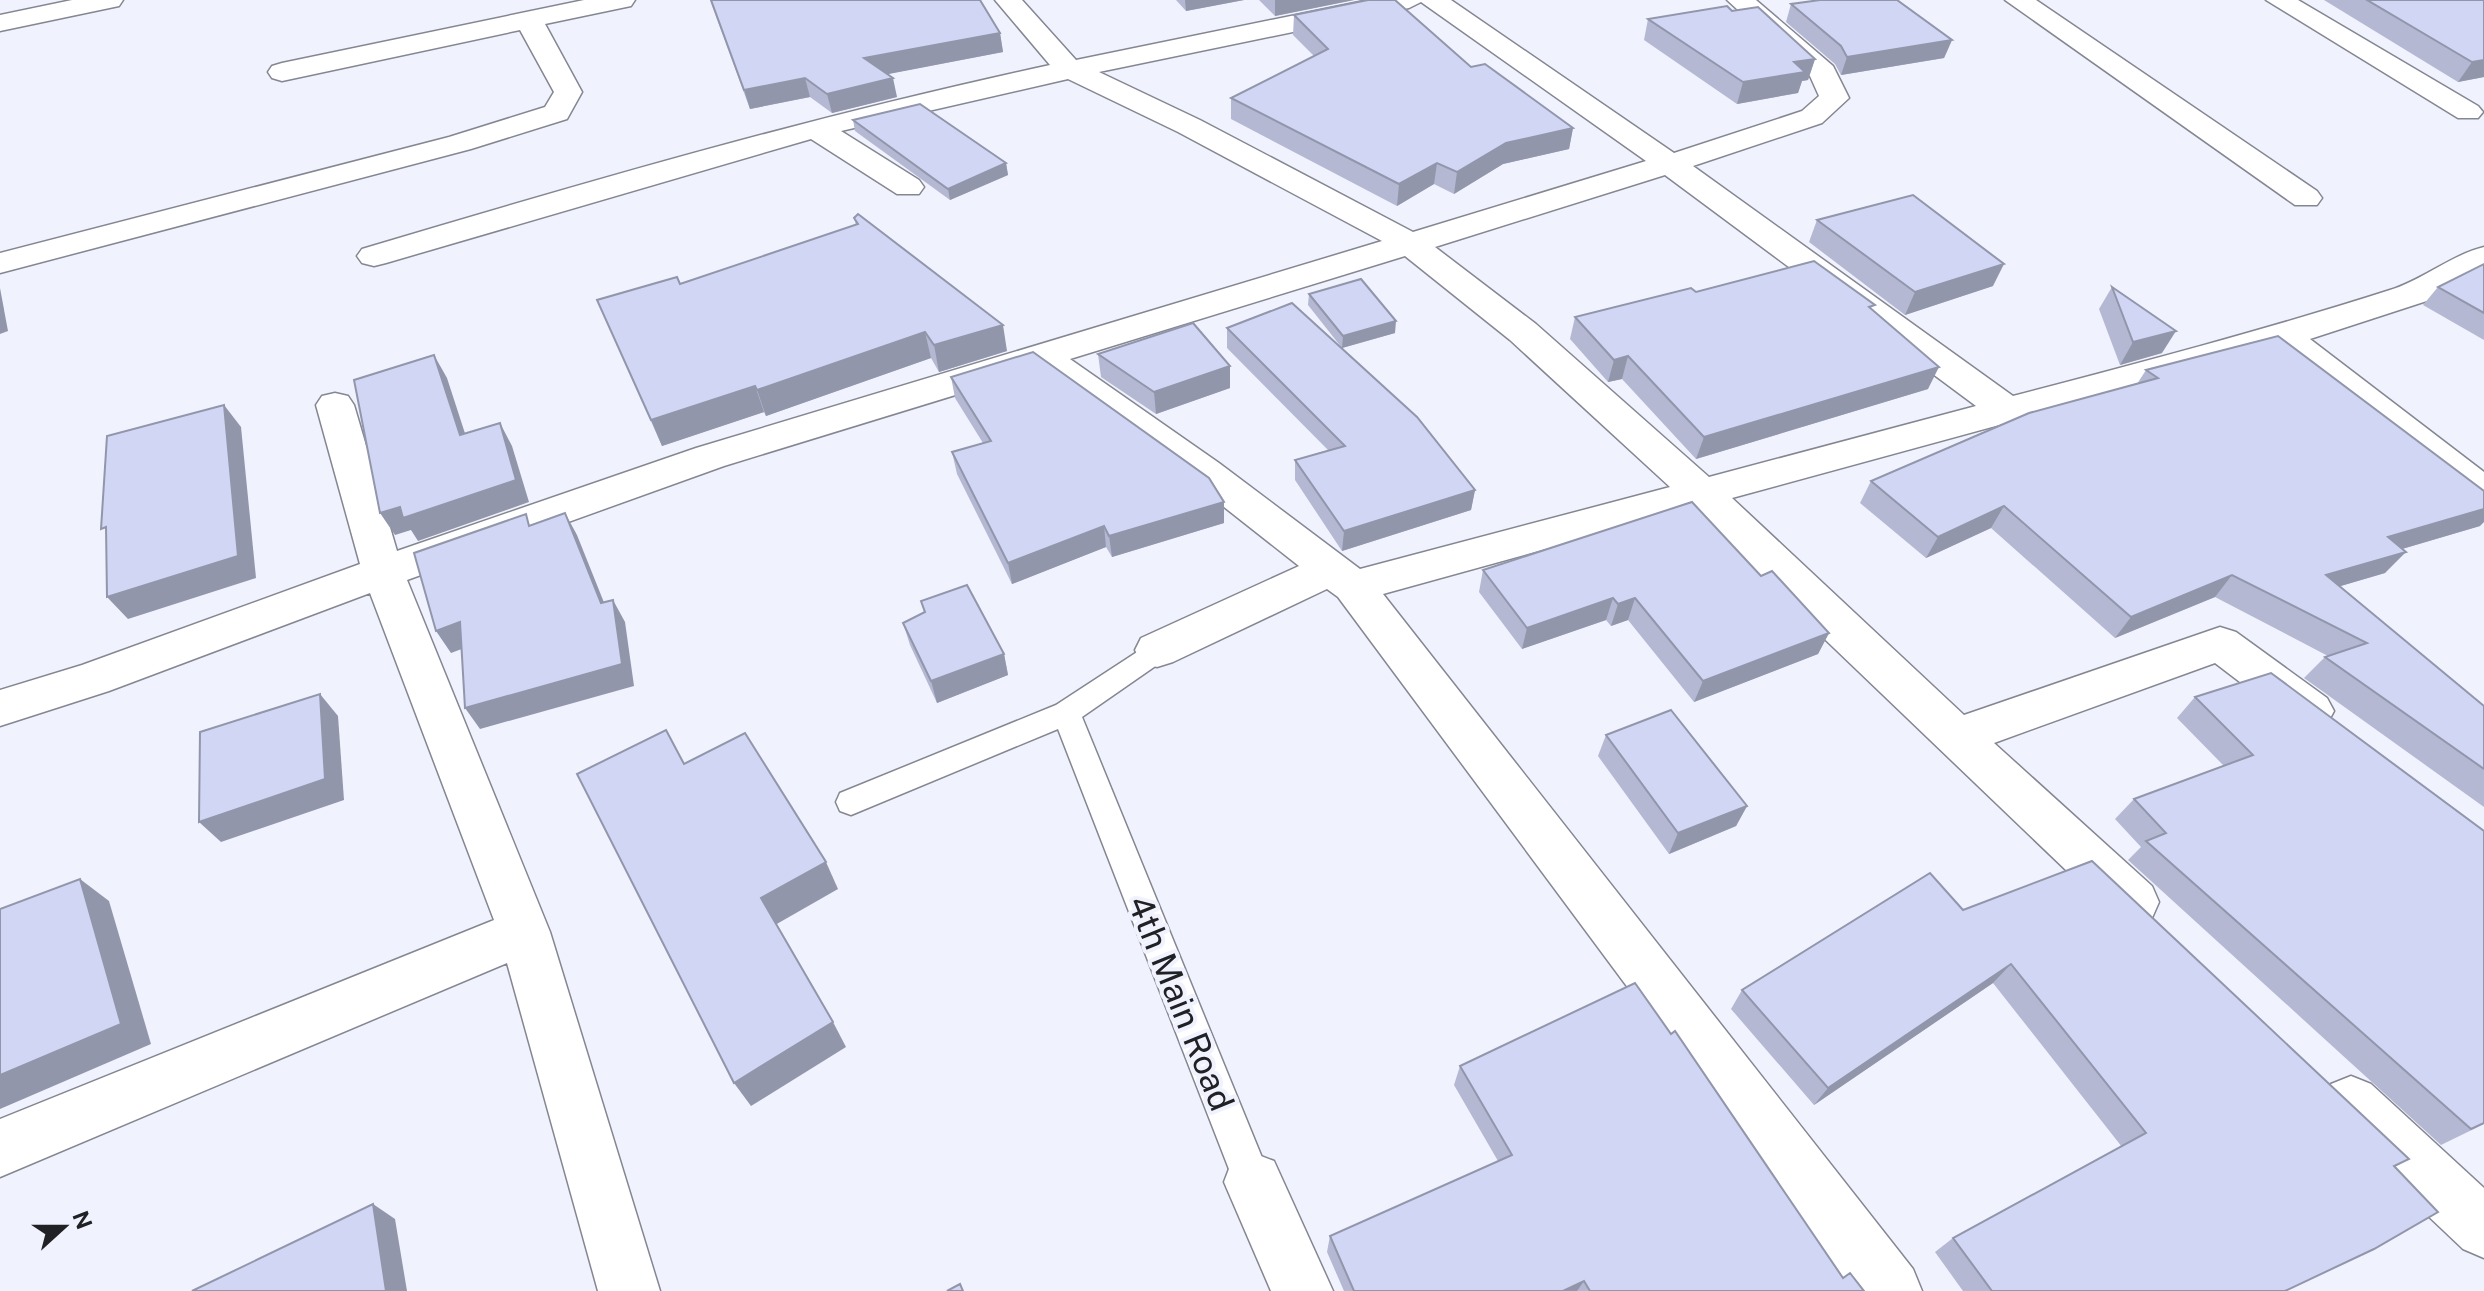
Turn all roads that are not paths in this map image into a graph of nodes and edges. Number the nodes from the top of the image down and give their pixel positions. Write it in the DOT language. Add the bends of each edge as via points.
graph roads {
  1 [pos="110,0"];
  2 [pos="622,0"];
  3 [pos="1008,0"];
  4 [pos="1409,0"];
  5 [pos="1433,0"];
  6 [pos="1740,0"];
  7 [pos="2018,0"];
  8 [pos="2279,0"];
  9 [pos="528,19"];
  10 [pos="0,23"];
  11 [pos="1068,68"];
  12 [pos="282,72"];
  13 [pos="2468,112"];
  14 [pos="815,128"];
  15 [pos="1670,164"];
  16 [pos="908,187"];
  17 [pos="2306,198"];
  18 [pos="1408,242"];
  19 [pos="374,256"];
  20 [pos="2484,257"];
  21 [pos="0,263"];
  22 [pos="2283,336"];
  23 [pos="1043,357"];
  24 [pos="335,405"];
  25 [pos="2008,411"];
  26 [pos="1701,492"];
  27 [pos="2484,493"];
  28 [pos="383,573"];
  29 [pos="1342,577"];
  30 [pos="1157,650"];
  31 [pos="0,708"];
  32 [pos="1066,713"];
  33 [pos="1957,737"];
  34 [pos="2346,737"];
  35 [pos="851,802"];
  36 [pos="2163,929"];
  37 [pos="524,932"];
  38 [pos="2324,1079"];
  39 [pos="0,1148"];
  40 [pos="1253,1182"];
  41 [pos="2484,1228"];
  42 [pos="629,1291"];
  43 [pos="1302,1291"];
  44 [pos="1891,1291"];
  1 -- 10 [label="street"];
  2 -- 9 [label="street"];
  3 -- 11 [label="street"];
  4 -- 11 [label="street"];
  5 -- 15 [label="street"];
  6 -- 15 [label="street" via="1823,72 1834,98 1812,117"];
  7 -- 17 [label="street"];
  8 -- 13 [label="street"];
  9 -- 12 [label="street"];
  9 -- 21 [label="street" via="568,92 557,113"];
  11 -- 14 [label="street"];
  11 -- 18 [label="street"];
  14 -- 16 [label="street"];
  14 -- 19 [label="street"];
  15 -- 18 [label="street"];
  15 -- 25 [label="street"];
  18 -- 23 [label="street"];
  18 -- 26 [label="street" via="1523,332"];
  20 -- 22 [label="street" via="2427,290"];
  22 -- 25 [label="street"];
  22 -- 27 [label="street"];
  23 -- 28 [label="street" via="710,457"];
  23 -- 29 [label="street"];
  24 -- 28 [label="street"];
  25 -- 26 [label="street"];
  26 -- 29 [label="street"];
  26 -- 33 [label="street"];
  28 -- 31 [label="street"];
  28 -- 37 [label="street"];
  29 -- 30 [label="street"];
  29 -- 44 [label="street"];
  30 -- 32 [label="lane"];
  32 -- 35 [label="lane"];
  32 -- 40 [label="lane, 4th Main Road"];
  33 -- 34 [label="street" via="2220,644"];
  33 -- 36 [label="street"];
  37 -- 39 [label="street"];
  37 -- 42 [label="street"];
  38 -- 41 [label="street"];
  40 -- 43 [label="street, 4th Main Road"];
}
